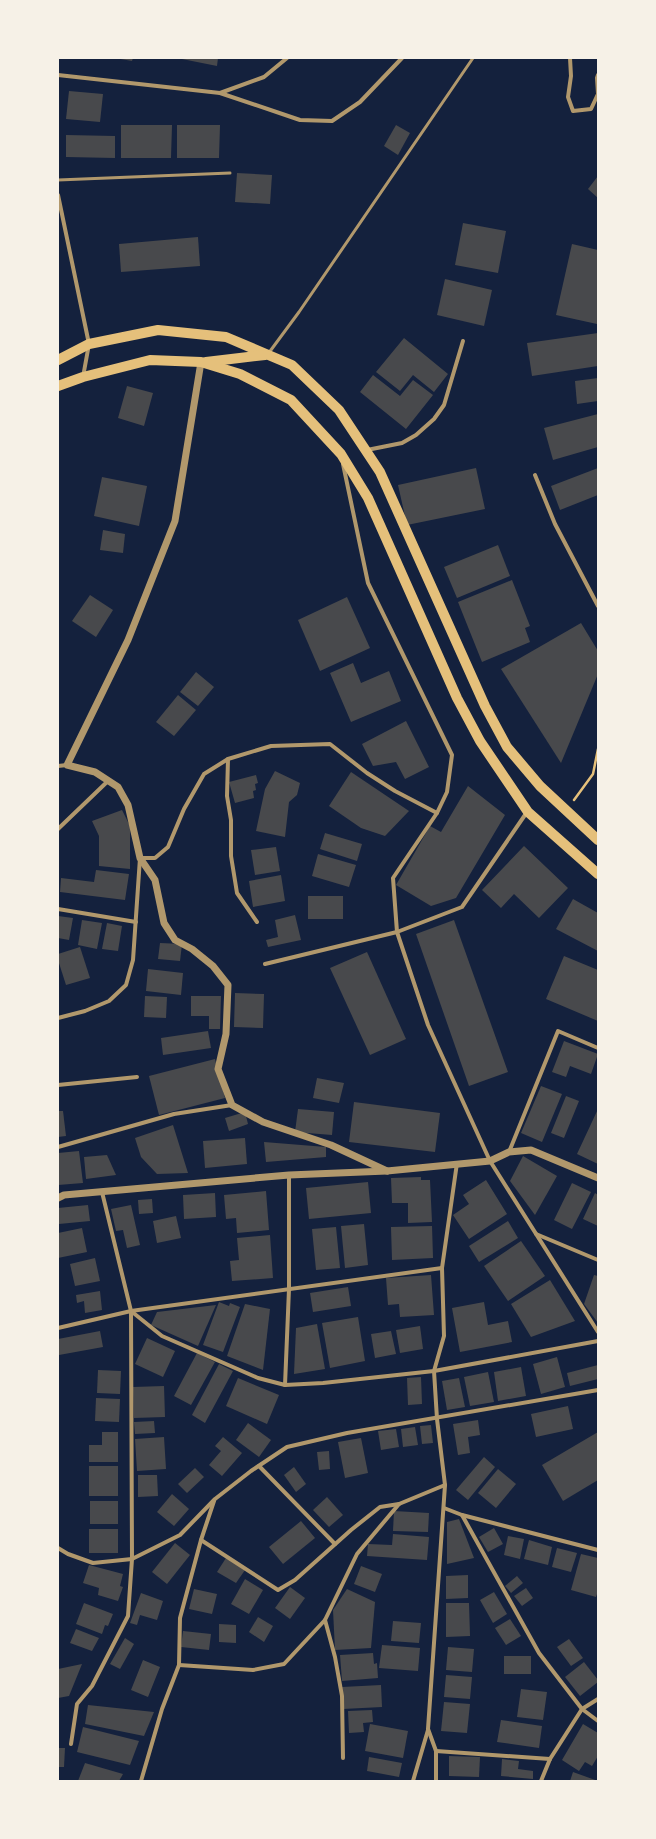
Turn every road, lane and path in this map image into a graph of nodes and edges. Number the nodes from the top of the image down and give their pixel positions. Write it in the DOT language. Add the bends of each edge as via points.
graph roads {
  1 [pos="287,58"];
  2 [pos="402,58"];
  3 [pos="474,58"];
  4 [pos="570,58"];
  5 [pos="58,75"];
  6 [pos="598,75"];
  7 [pos="220,93"];
  8 [pos="598,94"];
  9 [pos="230,173"];
  10 [pos="58,180"];
  11 [pos="58,195"];
  12 [pos="462,342"];
  13 [pos="89,344"];
  14 [pos="267,354"];
  15 [pos="58,360"];
  16 [pos="200,362"];
  17 [pos="83,377"];
  18 [pos="58,386"];
  19 [pos="366,450"];
  20 [pos="341,454"];
  21 [pos="535,475"];
  22 [pos="598,606"];
  23 [pos="598,749"];
  24 [pos="228,759"];
  25 [pos="67,765"];
  26 [pos="58,766"];
  27 [pos="108,781"];
  28 [pos="566,810"];
  29 [pos="528,812"];
  30 [pos="437,813"];
  31 [pos="58,829"];
  32 [pos="598,840"];
  33 [pos="140,858"];
  34 [pos="598,874"];
  35 [pos="58,909"];
  36 [pos="136,922"];
  37 [pos="257,922"];
  38 [pos="397,932"];
  39 [pos="265,964"];
  40 [pos="58,1018"];
  41 [pos="598,1048"];
  42 [pos="137,1077"];
  43 [pos="58,1085"];
  44 [pos="232,1105"];
  45 [pos="58,1147"];
  46 [pos="509,1152"];
  47 [pos="490,1160"];
  48 [pos="457,1164"];
  49 [pos="387,1171"];
  50 [pos="289,1175"];
  51 [pos="598,1178"];
  52 [pos="102,1192"];
  53 [pos="58,1198"];
  54 [pos="536,1234"];
  55 [pos="598,1260"];
  56 [pos="442,1268"];
  57 [pos="289,1289"];
  58 [pos="130,1311"];
  59 [pos="58,1328"];
  60 [pos="598,1332"];
  61 [pos="598,1341"];
  62 [pos="434,1371"];
  63 [pos="285,1385"];
  64 [pos="598,1390"];
  65 [pos="437,1419"];
  66 [pos="259,1466"];
  67 [pos="445,1485"];
  68 [pos="215,1499"];
  69 [pos="399,1504"];
  70 [pos="444,1508"];
  71 [pos="462,1515"];
  72 [pos="201,1540"];
  73 [pos="335,1544"];
  74 [pos="58,1548"];
  75 [pos="598,1550"];
  76 [pos="132,1559"];
  77 [pos="325,1620"];
  78 [pos="179,1665"];
  79 [pos="598,1699"];
  80 [pos="582,1709"];
  81 [pos="598,1721"];
  82 [pos="428,1729"];
  83 [pos="71,1744"];
  84 [pos="436,1750"];
  85 [pos="343,1758"];
  86 [pos="550,1759"];
  87 [pos="141,1781"];
  88 [pos="413,1781"];
  89 [pos="436,1781"];
  90 [pos="541,1781"];
  1 -- 7 [label="street" via="264,77"];
  2 -- 7 [label="street" via="360,102 332,121 300,120"];
  3 -- 14 [label="lane" via="299,312"];
  4 -- 8 [label="street" via="568,98 573,111 590,110"];
  5 -- 7 [label="street"];
  6 -- 8 [label="street"];
  9 -- 10 [label="lane"];
  11 -- 13 [label="street"];
  12 -- 19 [label="street" via="444,405 434,420 402,443"];
  13 -- 14 [label="main road" via="158,330 226,337"];
  13 -- 15 [label="main road"];
  13 -- 17 [label="street"];
  14 -- 16 [label="main road"];
  14 -- 19 [label="main road" via="292,365 340,410"];
  16 -- 17 [label="main road" via="150,360"];
  16 -- 20 [label="main road" via="240,374 291,400"];
  16 -- 25 [label="street" via="175,521 128,640"];
  17 -- 18 [label="main road"];
  19 -- 28 [label="main road" via="380,472 485,706 506,747 540,786"];
  20 -- 29 [label="main road" via="368,498 457,698 480,741"];
  20 -- 30 [label="street" via="368,583 452,755 447,792"];
  21 -- 22 [label="street" via="555,524"];
  23 -- 28 [label="path" via="593,774"];
  24 -- 30 [label="street" via="271,746 330,744 367,773"];
  24 -- 33 [label="street" via="204,774 184,809 168,847 155,858"];
  24 -- 37 [label="street" via="232,864 237,893"];
  25 -- 26 [label="street"];
  25 -- 27 [label="street" via="95,772"];
  27 -- 31 [label="street"];
  27 -- 33 [label="street" via="118,787 128,805"];
  28 -- 32 [label="main road"];
  29 -- 34 [label="main road"];
  29 -- 38 [label="street" via="462,907"];
  30 -- 38 [label="street" via="394,878"];
  33 -- 36 [label="street"];
  33 -- 44 [label="street" via="155,880 164,923 175,940 208,962 228,985 226,1034 218,1069"];
  35 -- 36 [label="street"];
  36 -- 40 [label="street" via="133,960 126,985 109,1001"];
  38 -- 39 [label="street"];
  38 -- 47 [label="street" via="428,1025"];
  41 -- 46 [label="street" via="558,1031"];
  42 -- 43 [label="street"];
  44 -- 45 [label="street" via="174,1114"];
  44 -- 49 [label="street" via="263,1122 331,1145"];
  46 -- 47 [label="street"];
  46 -- 51 [label="street" via="531,1150"];
  47 -- 48 [label="street"];
  47 -- 54 [label="street"];
  48 -- 49 [label="street"];
  48 -- 56 [label="street"];
  49 -- 50 [label="street"];
  50 -- 52 [label="street"];
  50 -- 57 [label="street"];
  52 -- 53 [label="street" via="64,1195"];
  52 -- 58 [label="street"];
  54 -- 55 [label="street"];
  54 -- 60 [label="street"];
  56 -- 57 [label="street"];
  56 -- 62 [label="street" via="444,1336"];
  57 -- 58 [label="street"];
  57 -- 63 [label="street"];
  58 -- 59 [label="street"];
  58 -- 63 [label="street" via="162,1336 258,1378"];
  58 -- 76 [label="street"];
  61 -- 62 [label="street"];
  62 -- 63 [label="street"];
  62 -- 65 [label="street"];
  64 -- 65 [label="street"];
  65 -- 66 [label="street" via="347,1433 287,1448"];
  65 -- 67 [label="street"];
  66 -- 68 [label="street"];
  66 -- 73 [label="street"];
  67 -- 69 [label="street"];
  67 -- 70 [label="street"];
  68 -- 72 [label="street"];
  68 -- 76 [label="street" via="180,1536"];
  69 -- 73 [label="street" via="380,1507"];
  69 -- 77 [label="street" via="357,1554"];
  70 -- 71 [label="street"];
  70 -- 82 [label="street"];
  71 -- 75 [label="street"];
  71 -- 80 [label="street" via="539,1653"];
  72 -- 73 [label="street" via="278,1590 295,1580"];
  72 -- 78 [label="street" via="180,1618"];
  74 -- 76 [label="street" via="93,1564"];
  76 -- 83 [label="street" via="128,1616 92,1686 77,1704"];
  77 -- 78 [label="street" via="284,1664 253,1670"];
  77 -- 85 [label="street" via="342,1696"];
  78 -- 87 [label="street" via="162,1709"];
  79 -- 80 [label="street"];
  80 -- 81 [label="street"];
  80 -- 86 [label="street"];
  82 -- 84 [label="street"];
  82 -- 88 [label="street"];
  84 -- 86 [label="street"];
  84 -- 89 [label="street"];
  86 -- 90 [label="street"];
}
